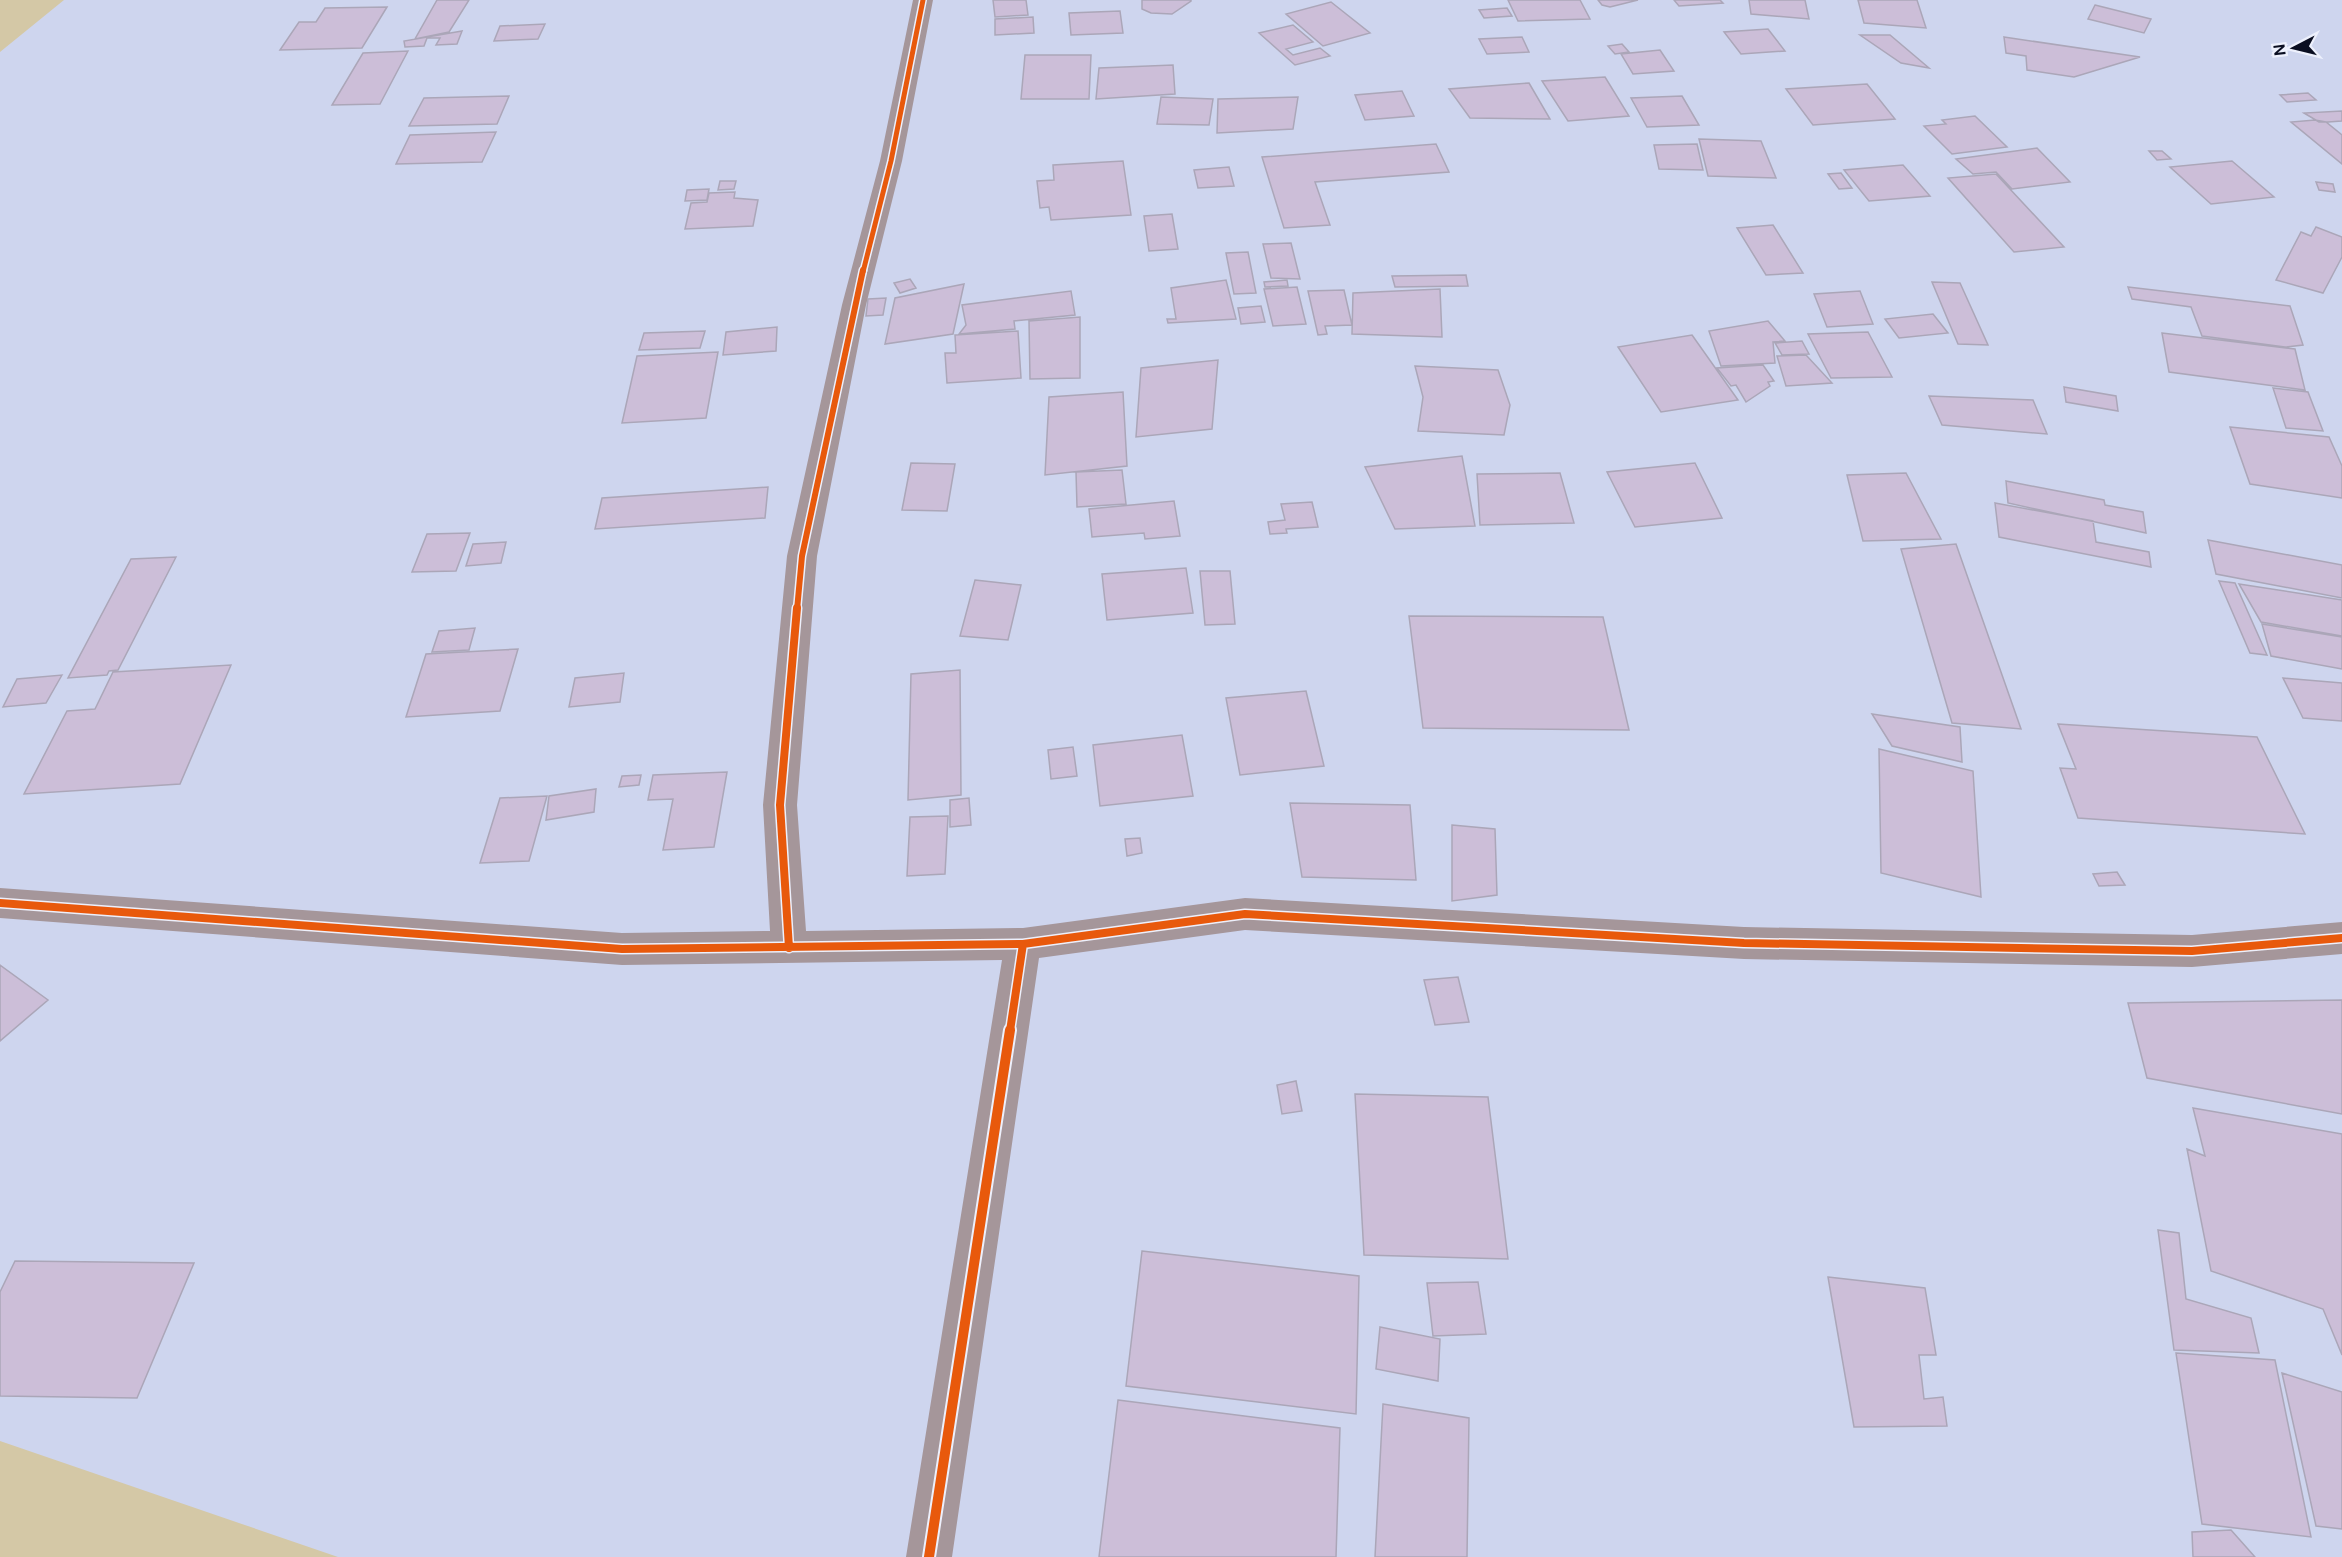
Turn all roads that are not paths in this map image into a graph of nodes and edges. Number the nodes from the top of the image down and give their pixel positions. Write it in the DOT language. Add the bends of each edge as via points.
graph roads {
  1 [pos="923,0"];
  2 [pos="0,903"];
  3 [pos="2342,938"];
  4 [pos="1023,944"];
  5 [pos="789,948"];
  6 [pos="929,1557"];
  1 -- 5 [label="street" via="802,556 780,805"];
  2 -- 5 [label="street" via="622,949"];
  3 -- 4 [label="street" via="2192,951 1744,943 1245,914"];
  4 -- 5 [label="street"];
  4 -- 6 [label="street"];
}
